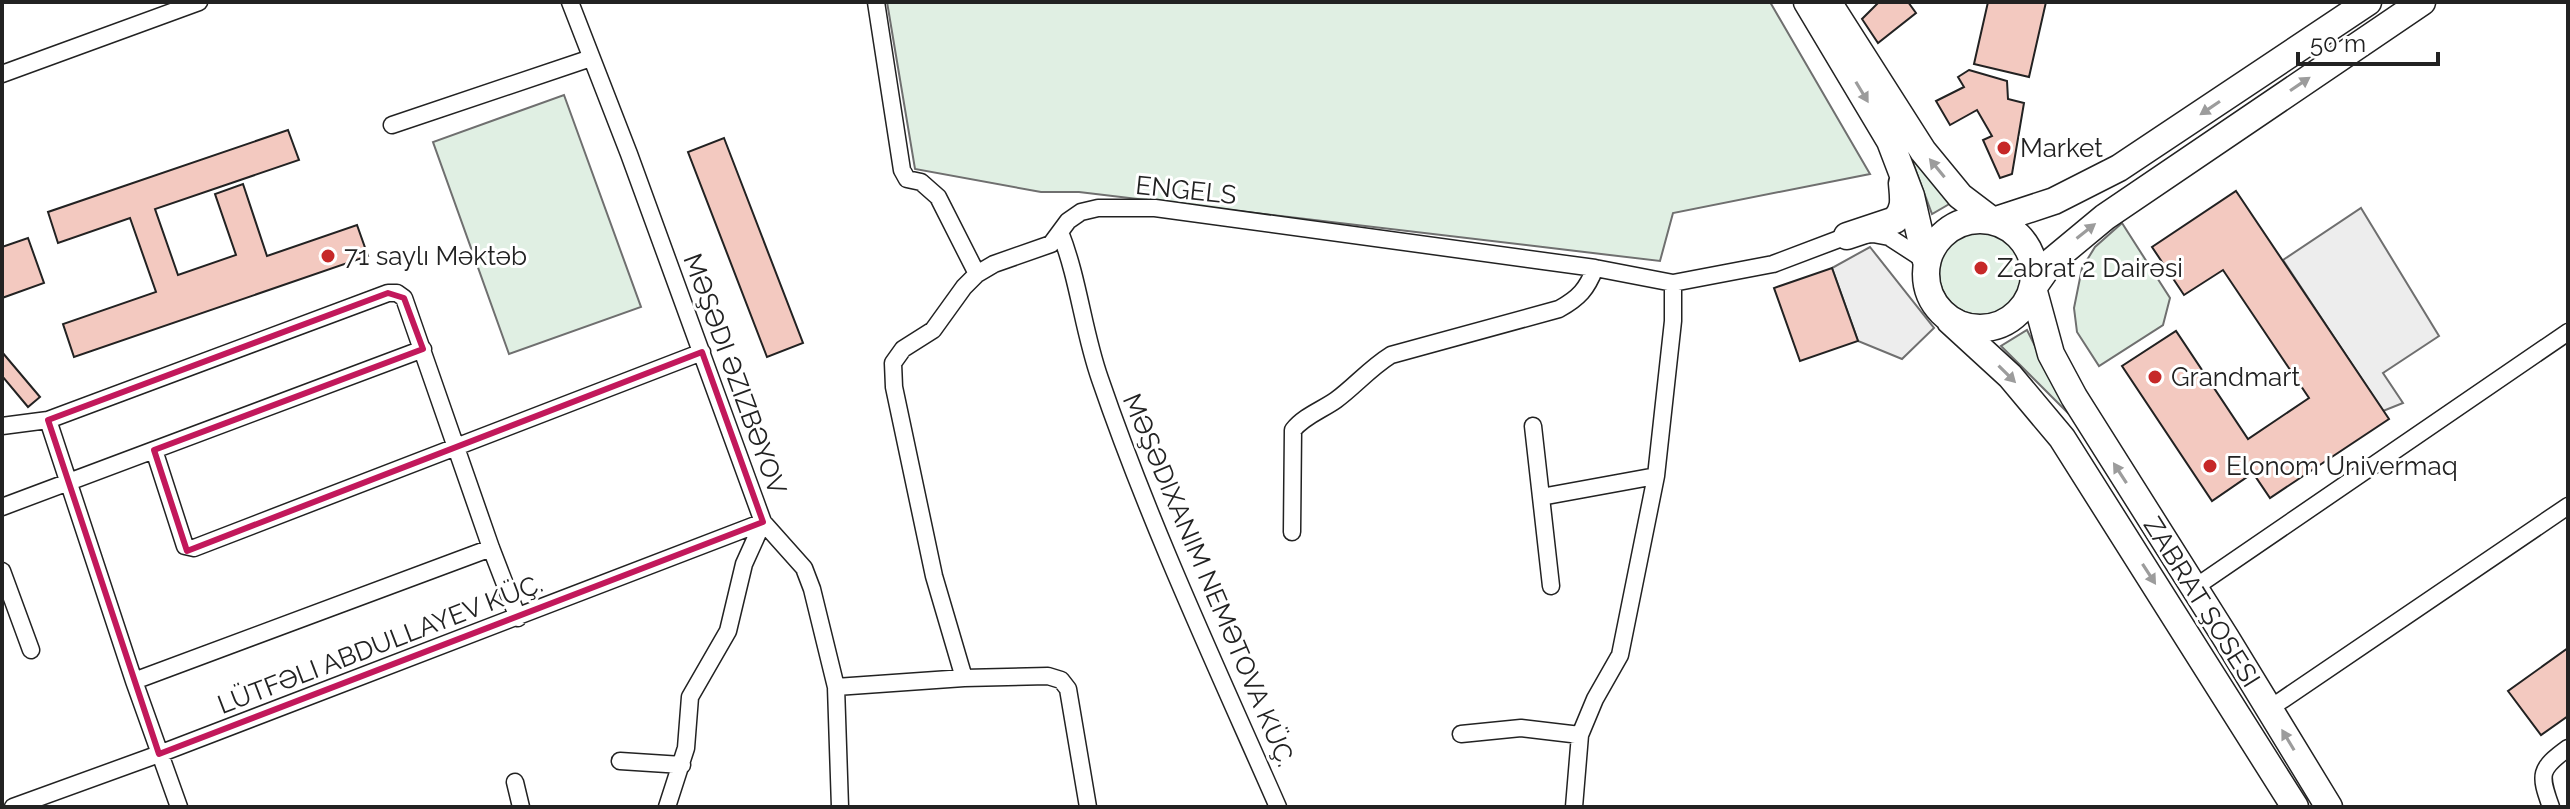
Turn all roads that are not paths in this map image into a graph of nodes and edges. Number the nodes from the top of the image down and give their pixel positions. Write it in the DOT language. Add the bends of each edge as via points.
graph roads {
  1 [pos="199,2"];
  2 [pos="570,2"];
  3 [pos="876,2"];
  4 [pos="1807,2"];
  5 [pos="1828,2"];
  6 [pos="2368,2"];
  7 [pos="2422,2"];
  8 [pos="591,58"];
  9 [pos="2,74"];
  10 [pos="392,125"];
  11 [pos="1901,168"];
  12 [pos="1993,221"];
  13 [pos="1060,232"];
  14 [pos="1847,236"];
  15 [pos="1926,261"];
  16 [pos="1595,268"];
  17 [pos="977,274"];
  18 [pos="1673,283"];
  19 [pos="2033,288"];
  20 [pos="1950,321"];
  21 [pos="2568,332"];
  22 [pos="423,349"];
  23 [pos="702,352"];
  24 [pos="48,420"];
  25 [pos="2,426"];
  26 [pos="1533,426"];
  27 [pos="457,445"];
  28 [pos="154,450"];
  29 [pos="1656,476"];
  30 [pos="68,483"];
  31 [pos="1541,497"];
  32 [pos="2568,506"];
  33 [pos="2,507"];
  34 [pos="763,522"];
  35 [pos="1292,532"];
  36 [pos="491,548"];
  37 [pos="2,571"];
  38 [pos="1551,586"];
  39 [pos="2194,588"];
  40 [pos="518,618"];
  41 [pos="31,650"];
  42 [pos="964,678"];
  43 [pos="134,681"];
  44 [pos="836,687"];
  45 [pos="2269,709"];
  46 [pos="1461,734"];
  47 [pos="1580,735"];
  48 [pos="2568,748"];
  49 [pos="159,754"];
  50 [pos="620,761"];
  51 [pos="682,765"];
  52 [pos="515,782"];
  53 [pos="13,807"];
  54 [pos="179,807"];
  55 [pos="521,807"];
  56 [pos="667,807"];
  57 [pos="840,807"];
  58 [pos="1088,807"];
  59 [pos="1278,807"];
  60 [pos="1574,807"];
  61 [pos="2295,807"];
  62 [pos="2329,807"];
  63 [pos="2551,807"];
  1 -- 9 [label="street"];
  2 -- 8 [label="street, MƏŞƏDI ƏZIZBƏYOV"];
  3 -- 17 [label="street" via="902,170 907,179 921,182 938,197"];
  4 -- 11 [label="main road, one-way" via="1881,122"];
  12 -- 5 [label="main road, one-way" via="1960,196 1923,151"];
  6 -- 12 [label="main road, one-way" via="2119,168 2054,201"];
  19 -- 7 [label="main road, one-way" via="2052,261 2105,217"];
  8 -- 10 [label="street"];
  8 -- 23 [label="street, MƏŞƏDI ƏZIZBƏYOV"];
  11 -- 14 [label="main road" via="1901,214"];
  11 -- 15 [label="main road"];
  12 -- 15 [label="main road" via="1959,223 1939,239"];
  12 -- 19 [label="main road" via="2016,234 2031,254"];
  13 -- 16 [label="street, ENGELS" via="1081,212 1155,208"];
  13 -- 17 [label="street, ENGELS" via="1051,244"];
  13 -- 59 [label="street" via="1099,378 1151,517"];
  14 -- 15 [label="street" via="1889,237"];
  14 -- 18 [label="street, ENGELS" via="1773,264"];
  15 -- 20 [label="main road" via="1928,294"];
  16 -- 18 [label="street, ENGELS"];
  16 -- 35 [label="street" via="1580,297 1559,309 1391,355 1337,400 1299,423 1293,430"];
  17 -- 42 [label="street, ENGELS" via="933,330 903,349 892,372 934,576"];
  18 -- 29 [label="street"];
  19 -- 20 [label="main road" via="2026,304 2000,325 1983,329"];
  39 -- 19 [label="main road, ZABRAT ŞOSESI, one-way" via="2074,397 2051,354"];
  20 -- 61 [label="main road, ZABRAT ŞOSESI, one-way" via="2010,376 2062,438"];
  21 -- 39 [label="street"];
  22 -- 24 [label="street" via="404,298 388,293"];
  22 -- 27 [label="street"];
  22 -- 28 [label="street"];
  23 -- 27 [label="street"];
  23 -- 34 [label="street, MƏŞƏDI ƏZIZBƏYOV"];
  24 -- 25 [label="street"];
  24 -- 30 [label="street"];
  26 -- 31 [label="street"];
  27 -- 28 [label="street" via="194,548 185,546"];
  27 -- 36 [label="street"];
  28 -- 30 [label="street"];
  29 -- 31 [label="street"];
  29 -- 47 [label="street" via="1620,655"];
  30 -- 33 [label="street"];
  30 -- 43 [label="street"];
  31 -- 38 [label="street"];
  32 -- 45 [label="street"];
  34 -- 40 [label="street, LÜTFƏLI ABDULLAYEV KÜÇ."];
  34 -- 44 [label="street, MƏŞƏDI ƏZIZBƏYOV" via="804,568"];
  34 -- 51 [label="street" via="744,564 728,631 690,697"];
  36 -- 40 [label="street"];
  36 -- 43 [label="street"];
  37 -- 41 [label="street"];
  39 -- 45 [label="main road, ZABRAT ŞOSESI"];
  40 -- 49 [label="street, LÜTFƏLI ABDULLAYEV KÜÇ."];
  42 -- 44 [label="street"];
  42 -- 58 [label="street" via="1061,680 1068,689"];
  43 -- 49 [label="street"];
  44 -- 57 [label="street, MƏŞƏDI ƏZIZBƏYOV"];
  62 -- 45 [label="main road, ZABRAT ŞOSESI, one-way"];
  46 -- 47 [label="street" via="1521,728"];
  47 -- 60 [label="street"];
  48 -- 63 [label="street" via="2543,770"];
  49 -- 53 [label="street, LÜTFƏLI ABDULLAYEV KÜÇ."];
  49 -- 54 [label="street"];
  50 -- 51 [label="street"];
  51 -- 56 [label="street"];
  52 -- 55 [label="street"];
}
